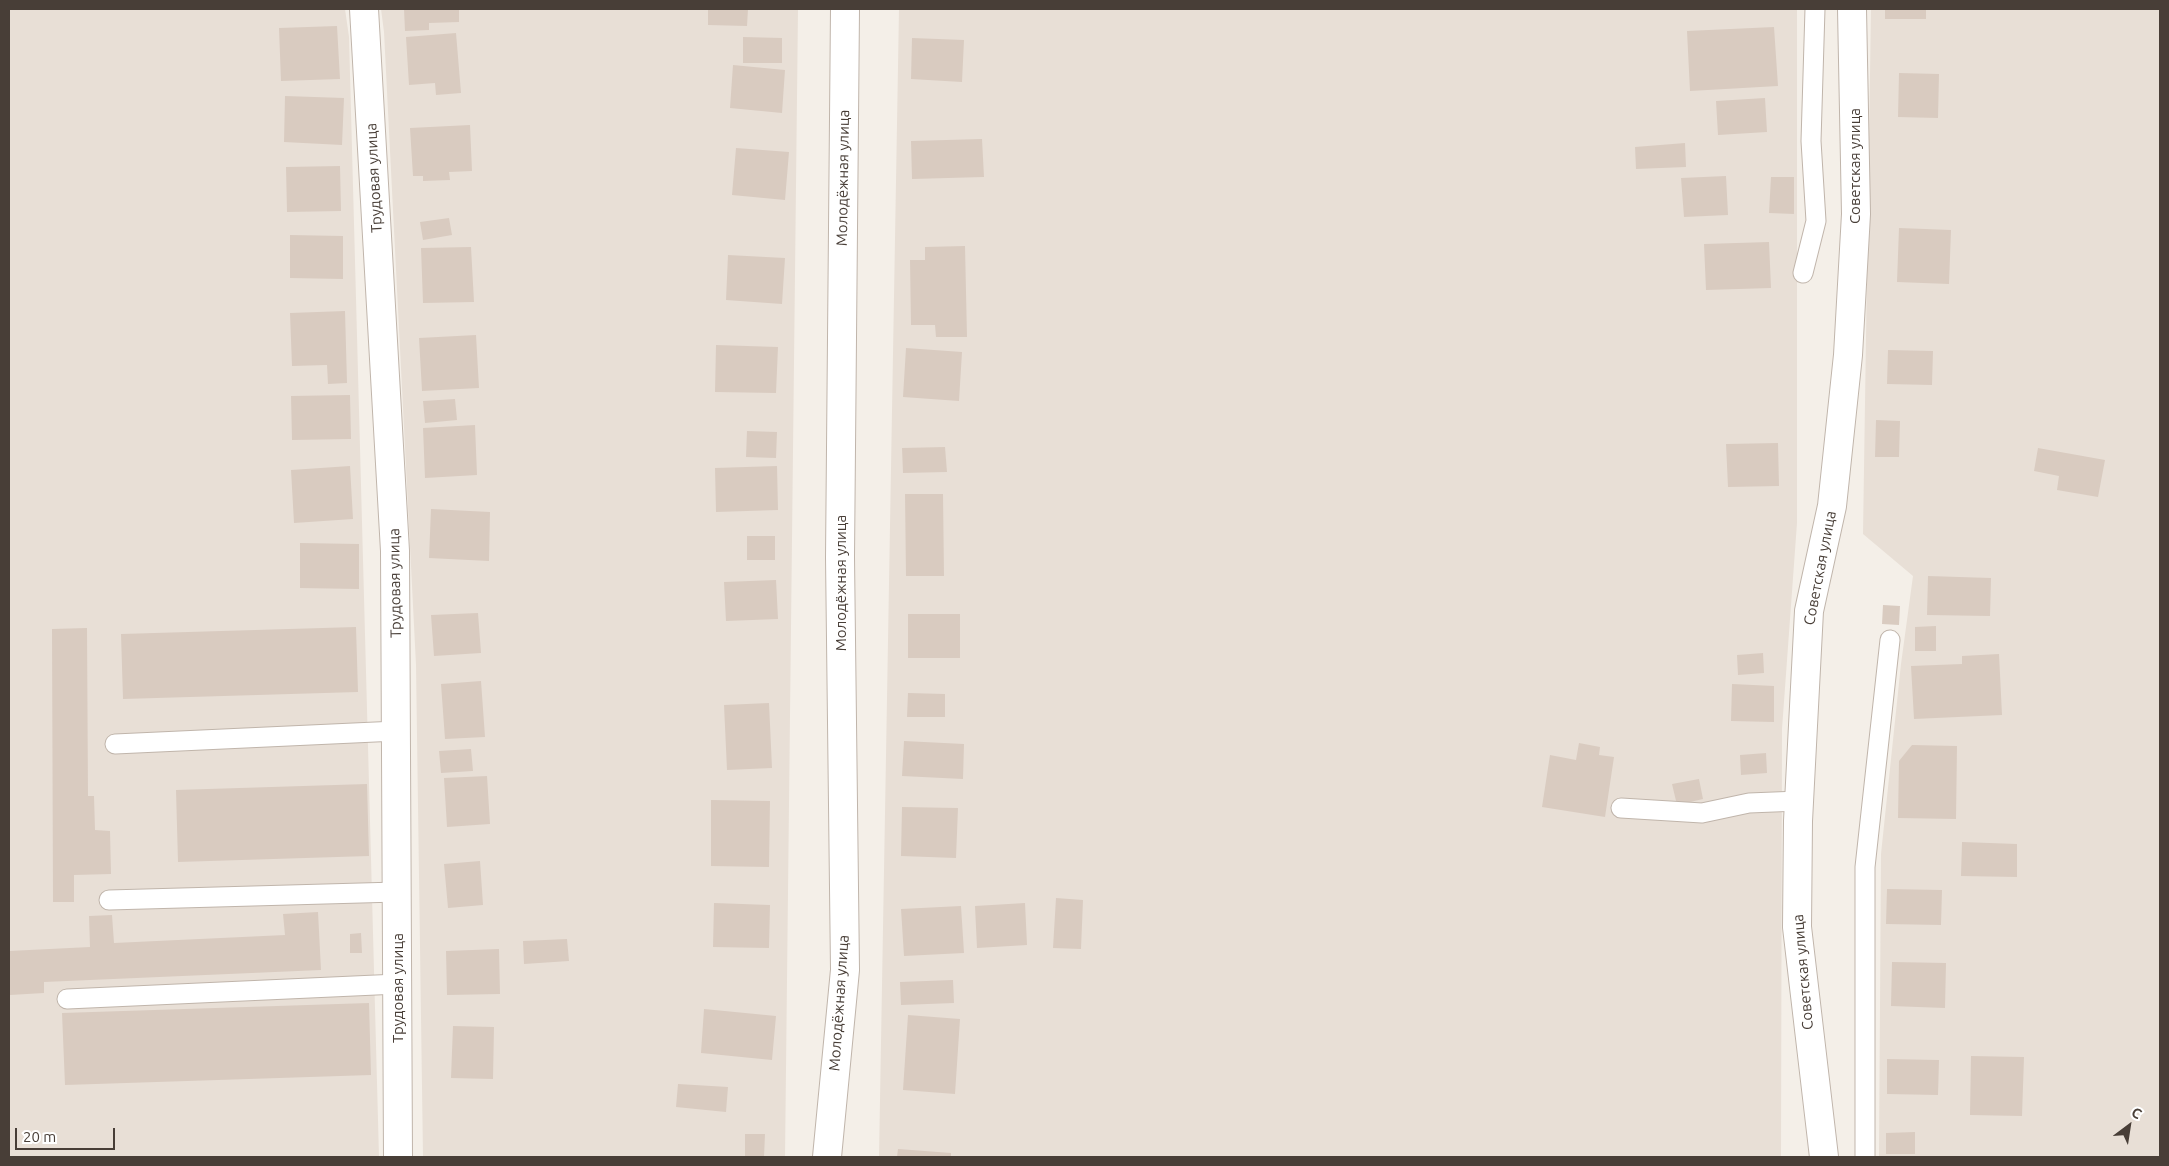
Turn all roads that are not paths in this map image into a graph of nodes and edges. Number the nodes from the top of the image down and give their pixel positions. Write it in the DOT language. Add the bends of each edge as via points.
graph roads {
  1 [pos="364,9"];
  2 [pos="845,9"];
  3 [pos="1815,9"];
  4 [pos="1852,9"];
  5 [pos="1803,273"];
  6 [pos="1890,640"];
  7 [pos="397,731"];
  8 [pos="115,744"];
  9 [pos="1799,801"];
  10 [pos="1621,808"];
  11 [pos="398,892"];
  12 [pos="108,900"];
  13 [pos="398,984"];
  14 [pos="67,999"];
  15 [pos="398,1157"];
  16 [pos="827,1157"];
  17 [pos="1824,1157"];
  18 [pos="1865,1157"];
  1 -- 7 [label="street, Трудовая улица" via="395,551"];
  2 -- 16 [label="street, Молодёжная улица" via="840,547 845,970"];
  3 -- 5 [label="lane" via="1811,141 1816,221"];
  4 -- 9 [label="street, Советская улица" via="1856,214 1848,355 1832,506 1809,611"];
  6 -- 18 [label="lane" via="1865,867"];
  7 -- 8 [label="lane"];
  7 -- 11 [label="street, Трудовая улица"];
  9 -- 10 [label="lane" via="1749,803 1702,813"];
  9 -- 17 [label="street, Советская улица" via="1797,927"];
  11 -- 12 [label="lane"];
  11 -- 13 [label="street, Трудовая улица"];
  13 -- 14 [label="lane"];
  13 -- 15 [label="street, Трудовая улица"];
}
